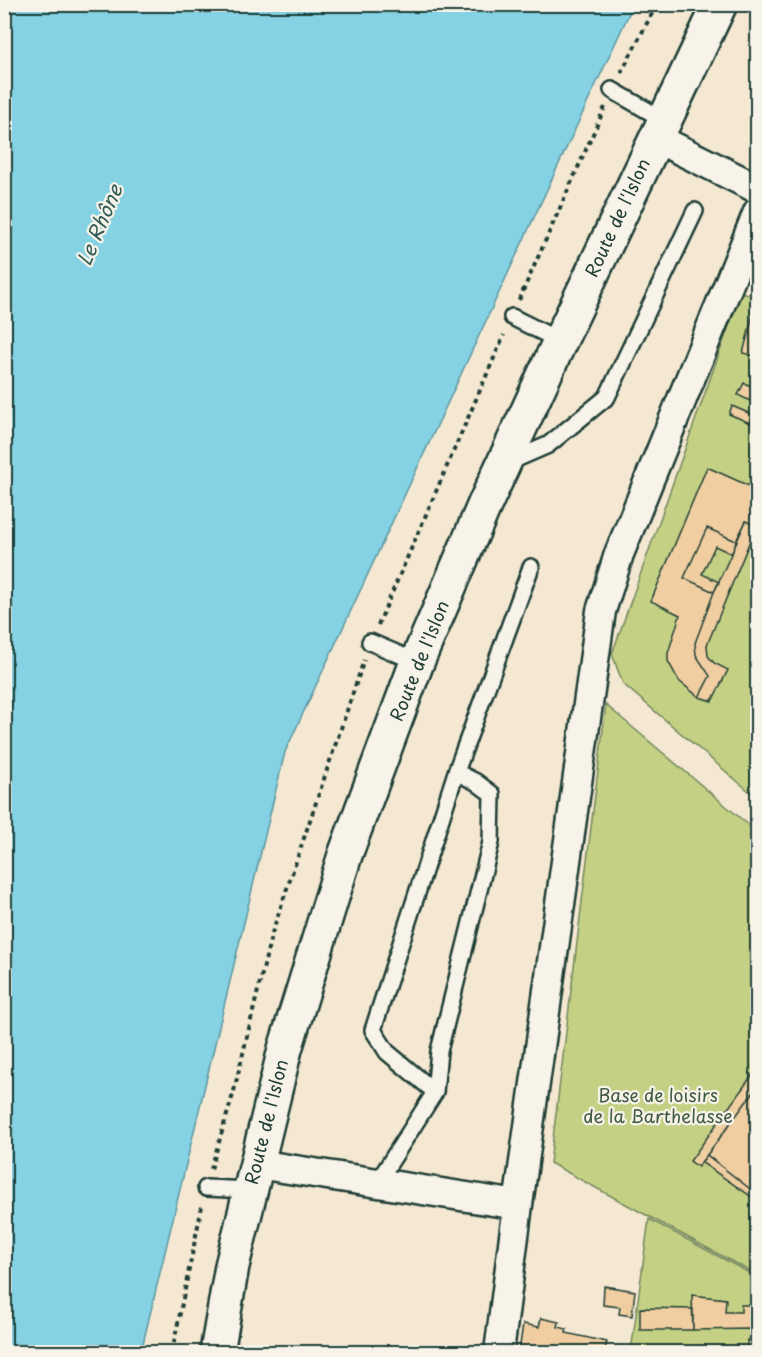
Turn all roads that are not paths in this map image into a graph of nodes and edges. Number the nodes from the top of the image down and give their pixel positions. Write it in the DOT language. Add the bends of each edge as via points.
graph roads {
  1 [pos="720,4"];
  2 [pos="612,90"];
  3 [pos="660,129"];
  4 [pos="758,189"];
  5 [pos="695,211"];
  6 [pos="754,221"];
  7 [pos="512,316"];
  8 [pos="560,341"];
  9 [pos="503,464"];
  10 [pos="531,567"];
  11 [pos="370,642"];
  12 [pos="417,662"];
  13 [pos="456,772"];
  14 [pos="435,1092"];
  15 [pos="253,1178"];
  16 [pos="377,1183"];
  17 [pos="206,1188"];
  18 [pos="518,1205"];
  19 [pos="217,1353"];
  20 [pos="499,1353"];
  1 -- 3 [label="street, Route de l'Islon"];
  2 -- 3 [label="lane"];
  3 -- 4 [label="street"];
  3 -- 8 [label="street, Route de l'Islon"];
  5 -- 9 [label="lane" via="607,398 548,445"];
  6 -- 18 [label="street" via="619,554 601,611"];
  7 -- 8 [label="lane"];
  8 -- 9 [label="street, Route de l'Islon"];
  9 -- 12 [label="street, Route de l'Islon"];
  10 -- 13 [label="lane"];
  11 -- 12 [label="lane"];
  12 -- 15 [label="street, Route de l'Islon" via="345,855 285,1049"];
  13 -- 14 [label="lane" via="492,794 491,842 439,1051"];
  13 -- 14 [label="lane" via="373,1030 387,1052"];
  14 -- 16 [label="lane"];
  15 -- 16 [label="street"];
  15 -- 17 [label="lane"];
  15 -- 19 [label="street, Route de l'Islon"];
  16 -- 18 [label="street"];
  18 -- 20 [label="street"];
}
